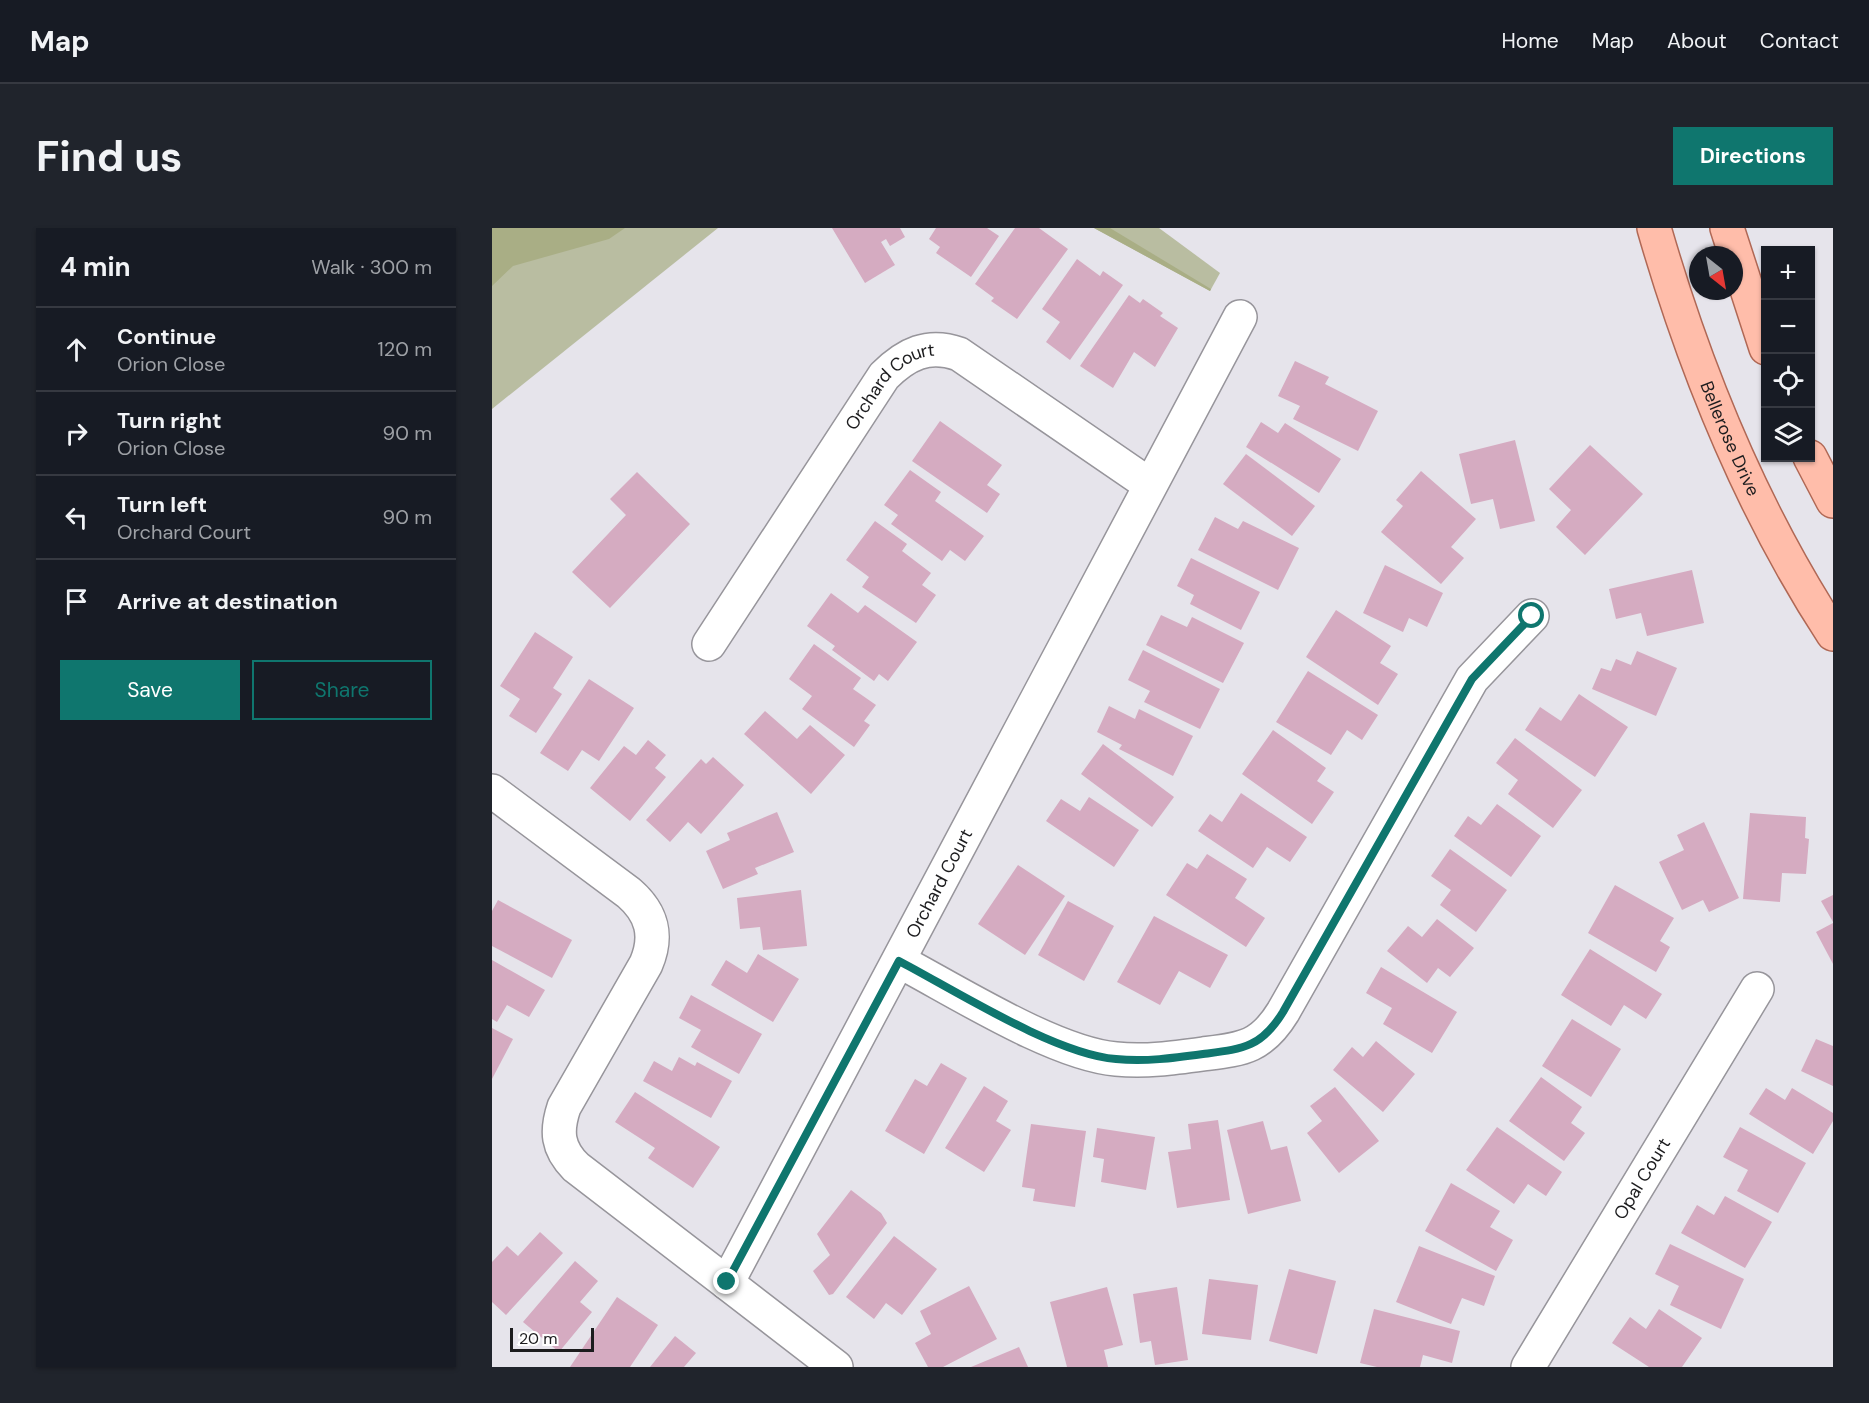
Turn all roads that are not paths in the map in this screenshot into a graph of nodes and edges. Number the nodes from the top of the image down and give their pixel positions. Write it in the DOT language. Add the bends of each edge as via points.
graph roads {
  1 [pos="1654,228"];
  2 [pos="1727,228"];
  3 [pos="1240,317"];
  4 [pos="1761,333"];
  5 [pos="1813,462"];
  6 [pos="1150,485"];
  7 [pos="1833,501"];
  8 [pos="1532,616"];
  9 [pos="1833,634"];
  10 [pos="709,644"];
  11 [pos="492,791"];
  12 [pos="899,961"];
  13 [pos="1757,989"];
  14 [pos="727,1282"];
  15 [pos="836,1367"];
  16 [pos="1528,1367"];
  1 -- 9 [label="main road, Bellerose Drive" via="1688,337 1739,460 1781,545"];
  2 -- 4 [label="main road"];
  3 -- 6 [label="street, Orchard Court"];
  5 -- 7 [label="main road"];
  6 -- 10 [label="street, Orchard Court" via="959,354 934,348 919,351 906,356 884,376"];
  6 -- 12 [label="street, Orchard Court"];
  8 -- 12 [label="street" via="1472,679 1283,1012 1261,1041 1239,1049 1159,1059 1098,1056 1031,1030"];
  11 -- 14 [label="street" via="639,901 651,924 651,950 646,964 564,1107 558,1132 564,1153 576,1167"];
  12 -- 14 [label="street, Orchard Court"];
  13 -- 16 [label="street, Opal Court"];
  14 -- 15 [label="street"];
}
